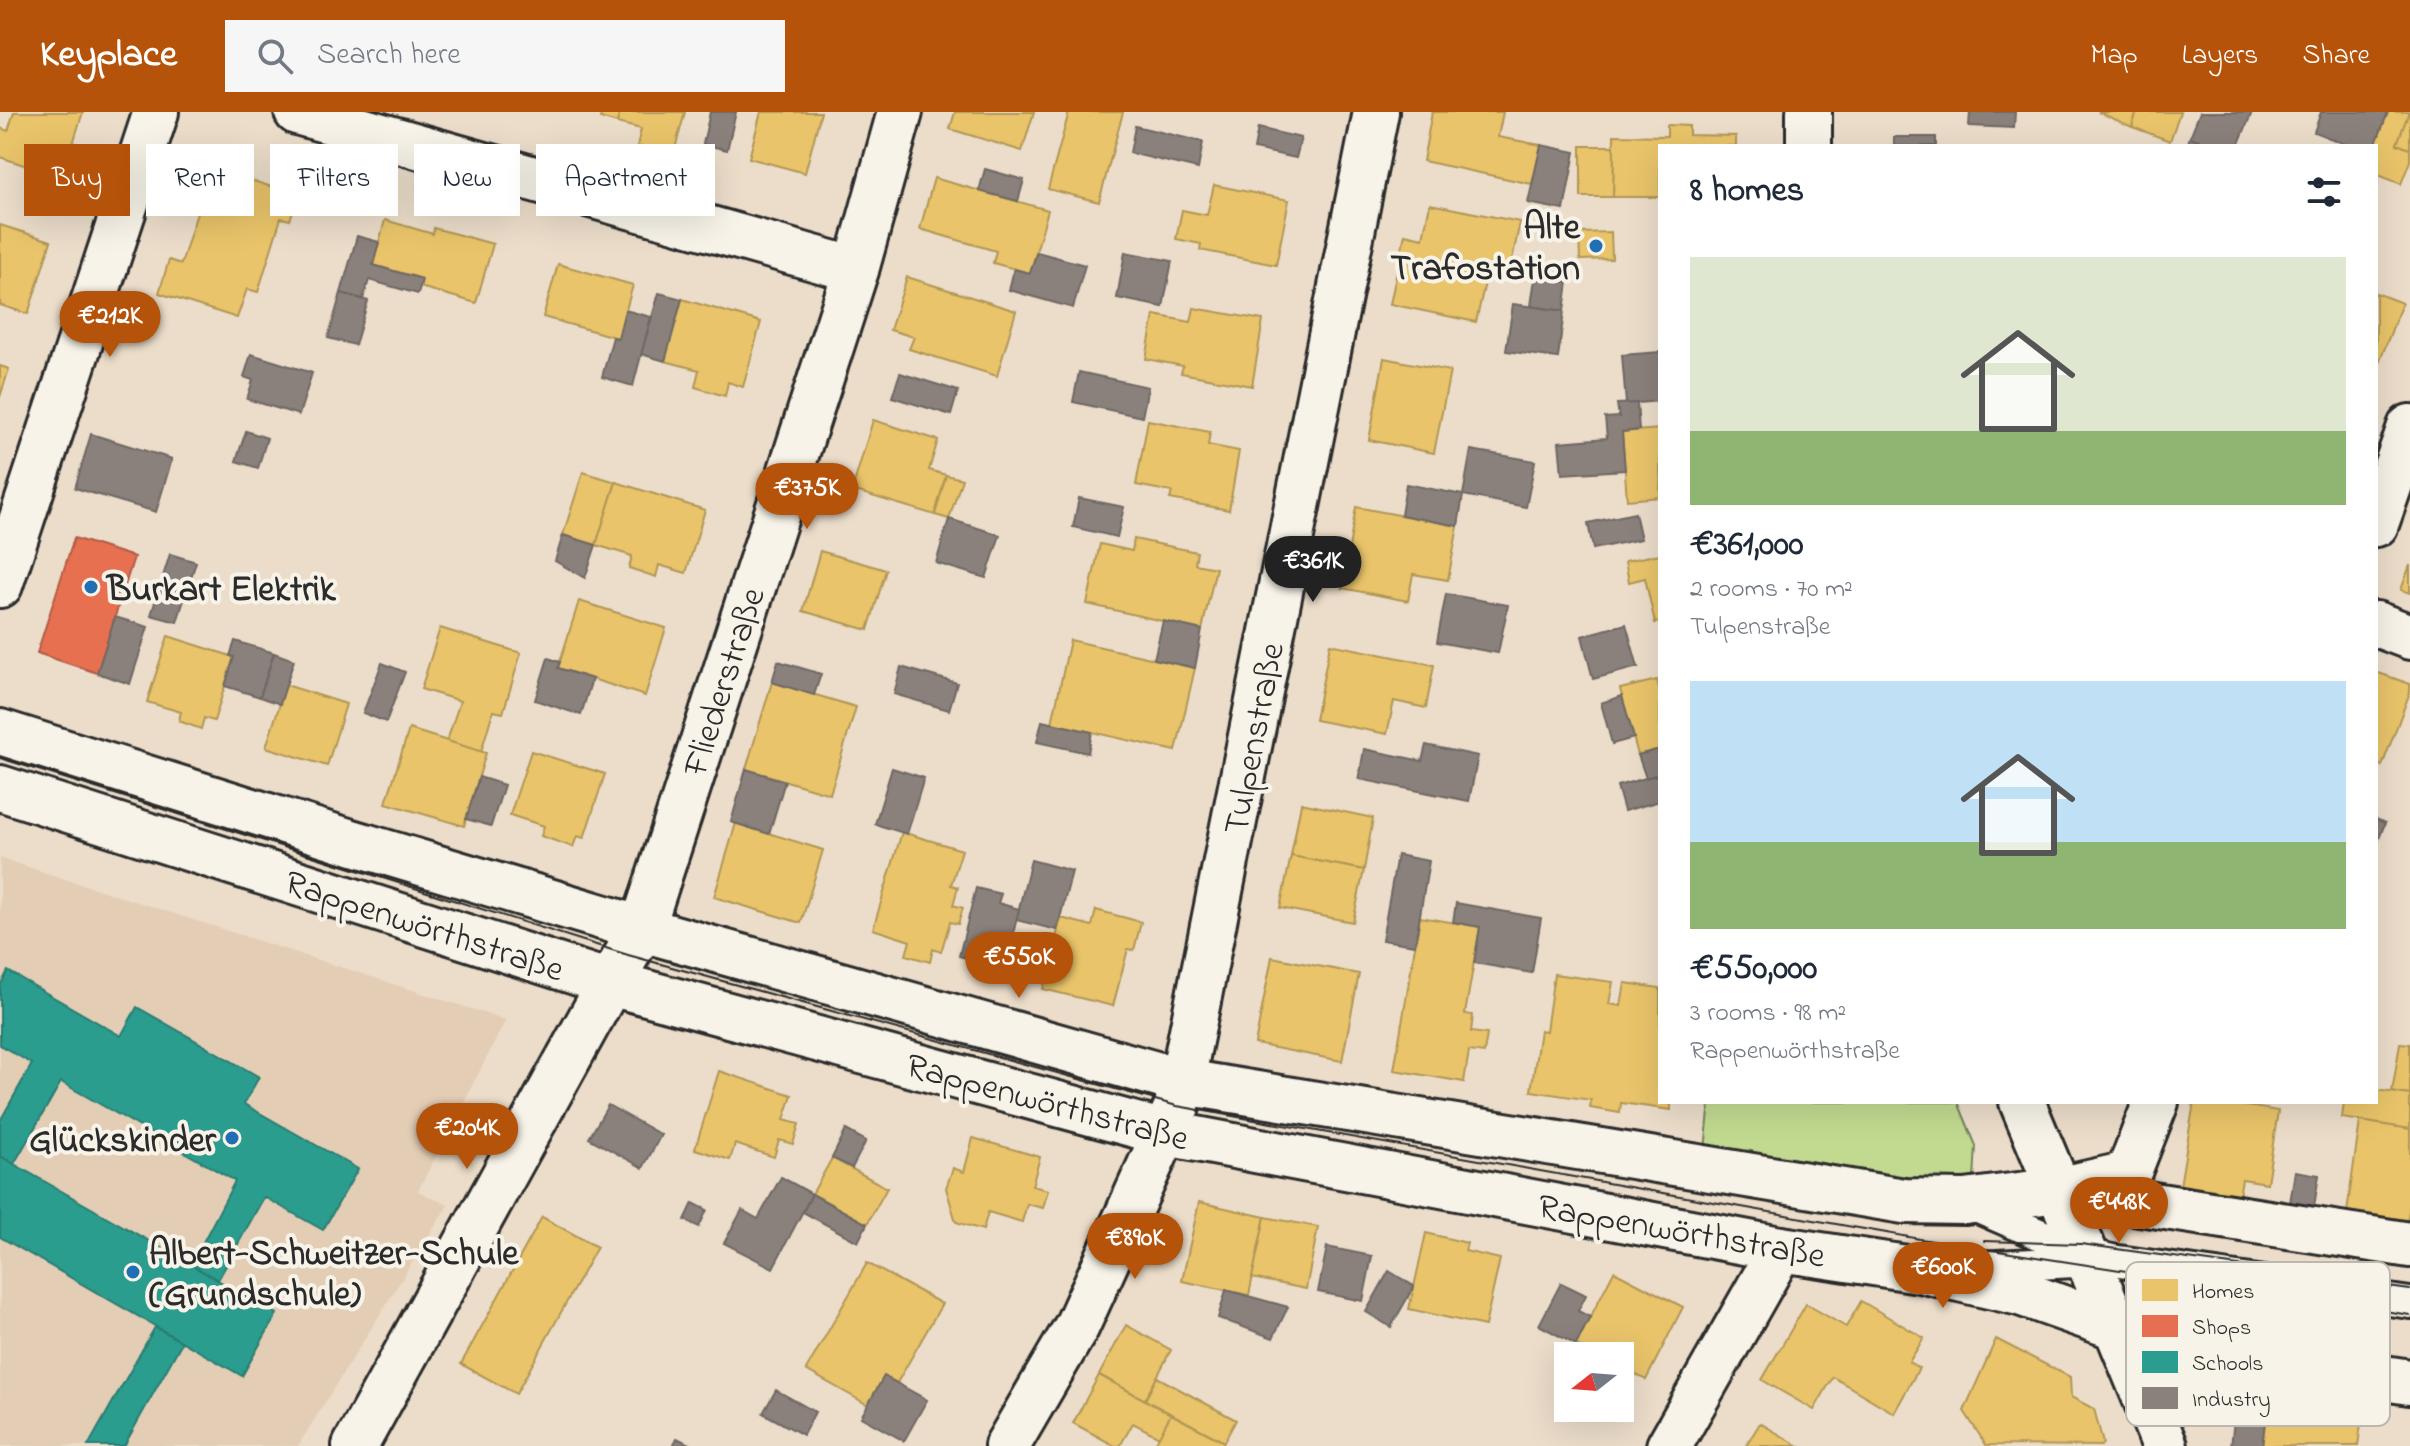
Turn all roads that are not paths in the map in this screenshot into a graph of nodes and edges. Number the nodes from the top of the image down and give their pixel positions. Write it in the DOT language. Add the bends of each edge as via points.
graph roads {
  1 [pos="156,112"];
  2 [pos="297,112"];
  3 [pos="900,112"];
  4 [pos="1376,112"];
  5 [pos="1809,112"];
  6 [pos="1809,144"];
  7 [pos="856,270"];
  8 [pos="2410,427"];
  9 [pos="2378,518"];
  10 [pos="0,585"];
  11 [pos="2378,625"];
  12 [pos="2410,637"];
  13 [pos="0,732"];
  14 [pos="0,788"];
  15 [pos="642,929"];
  16 [pos="610,983"];
  17 [pos="1184,1082"];
  18 [pos="2023,1104"];
  19 [pos="2155,1104"];
  20 [pos="1165,1133"];
  21 [pos="2058,1190"];
  22 [pos="1965,1202"];
  23 [pos="2410,1245"];
  24 [pos="1781,1249"];
  25 [pos="2096,1258"];
  26 [pos="2126,1262"];
  27 [pos="1920,1270"];
  28 [pos="2390,1300"];
  29 [pos="2410,1303"];
  30 [pos="2116,1327"];
  31 [pos="2126,1330"];
  32 [pos="2126,1351"];
  33 [pos="2390,1379"];
  34 [pos="2410,1382"];
  35 [pos="2157,1426"];
  36 [pos="355,1446"];
  37 [pos="1007,1446"];
  38 [pos="1669,1446"];
  39 [pos="2165,1446"];
  1 -- 10 [label="street"];
  2 -- 7 [label="street"];
  3 -- 7 [label="street, Fliederstraße"];
  4 -- 17 [label="street, Tulpenstraße"];
  5 -- 6 [label="street"];
  7 -- 15 [label="street, Fliederstraße"];
  8 -- 9 [label="street"];
  11 -- 12 [label="street"];
  13 -- 15 [label="street, Rappenwörthstraße"];
  14 -- 16 [label="street, Rappenwörthstraße"];
  15 -- 16 [label="street, Fliederstraße"];
  15 -- 17 [label="street, Rappenwörthstraße"];
  16 -- 20 [label="street, Rappenwörthstraße"];
  16 -- 36 [label="street, Fliederstraße"];
  17 -- 20 [label="street, Tulpenstraße"];
  17 -- 22 [label="street, Rappenwörthstraße" via="1904,1201"];
  18 -- 21 [label="street"];
  19 -- 21 [label="street" via="2128,1174"];
  20 -- 24 [label="street, Rappenwörthstraße"];
  20 -- 37 [label="street, Tulpenstraße" via="1077,1326"];
  21 -- 22 [label="street, Rappenwörthstraße"];
  21 -- 23 [label="street"];
  21 -- 25 [label="street"];
  22 -- 25 [label="lane"];
  24 -- 27 [label="street, Rappenwörthstraße"];
  24 -- 38 [label="street"];
  25 -- 26 [label="lane"];
  25 -- 27 [label="lane"];
  25 -- 30 [label="street"];
  27 -- 30 [label="street, Rappenwörthstraße" via="2020,1293"];
  28 -- 29 [label="lane"];
  30 -- 31 [label="street, Rappenwörthstraße"];
  30 -- 32 [label="street"];
  33 -- 34 [label="street, Rappenwörthstraße"];
  35 -- 39 [label="street"];
}
